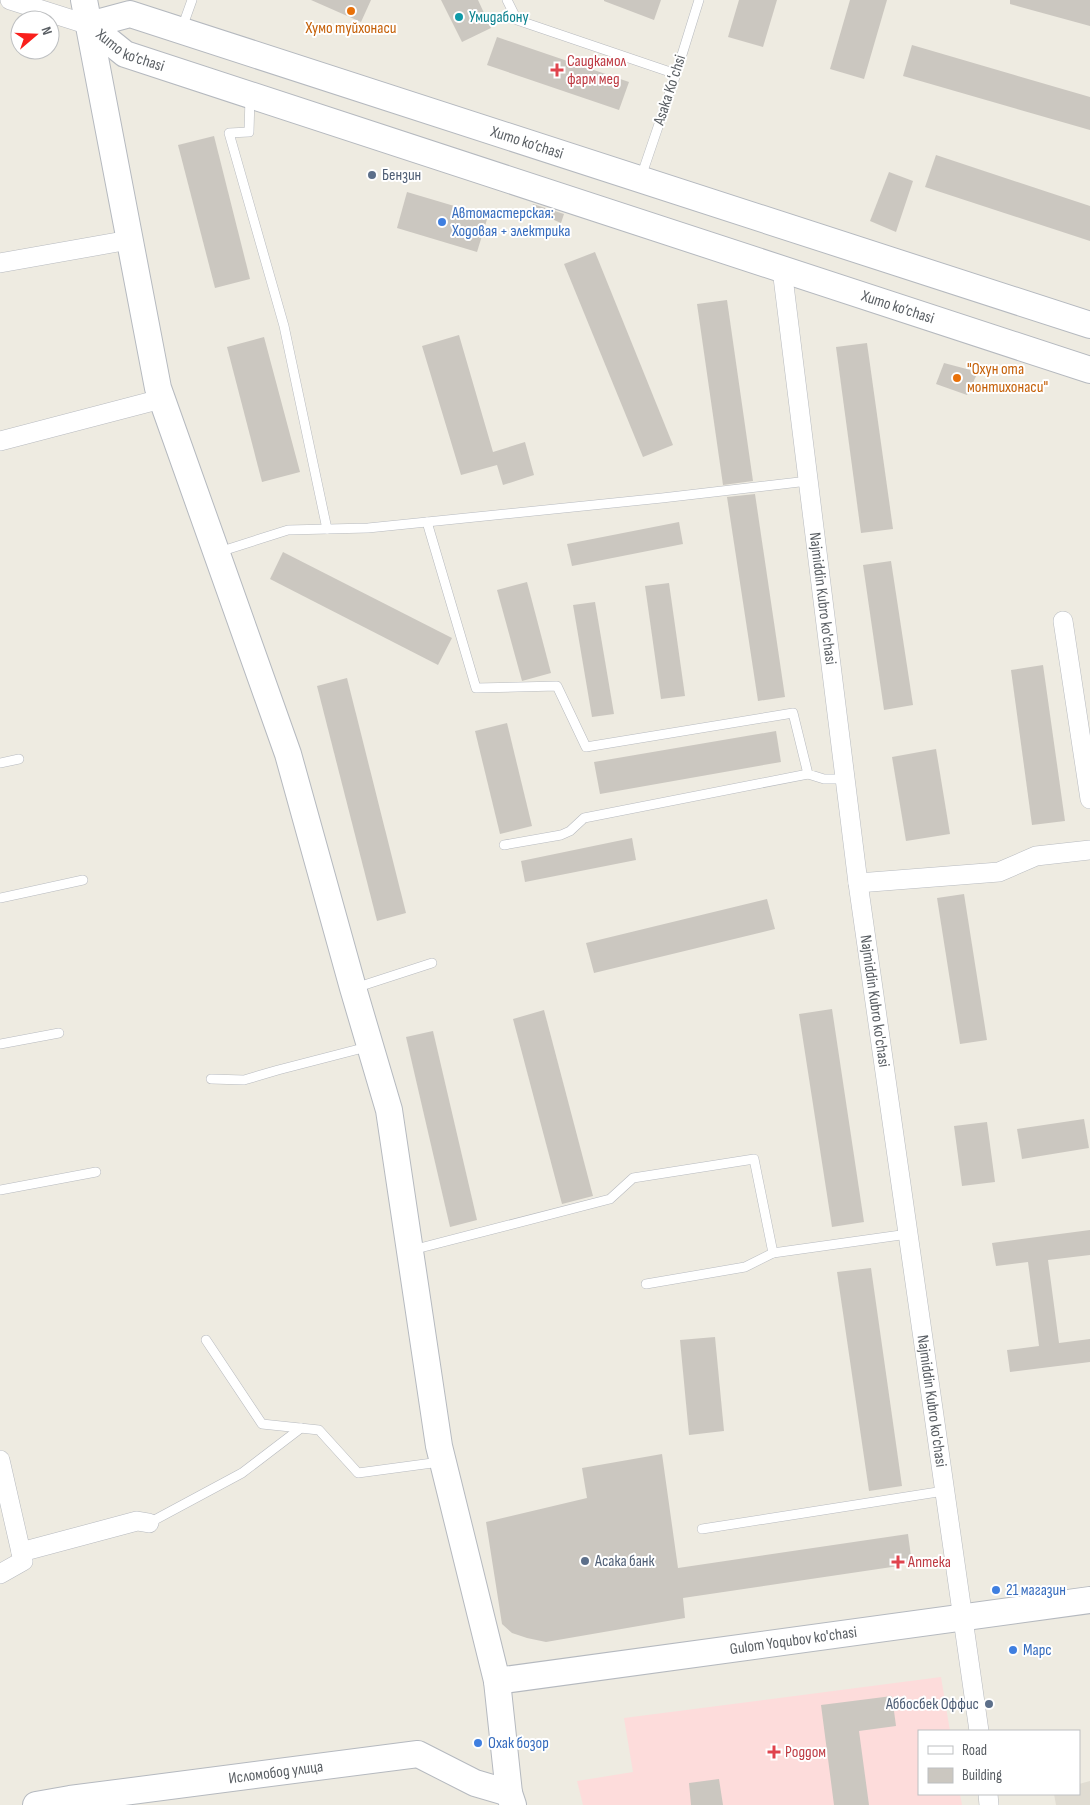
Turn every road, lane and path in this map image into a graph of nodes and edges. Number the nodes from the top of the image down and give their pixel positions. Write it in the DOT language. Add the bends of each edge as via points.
graph roads {
  1 [pos="10,0"];
  2 [pos="192,0"];
  3 [pos="507,0"];
  4 [pos="699,0"];
  5 [pos="86,12"];
  6 [pos="181,31"];
  7 [pos="676,74"];
  8 [pos="364,90"];
  9 [pos="251,95"];
  10 [pos="439,115"];
  11 [pos="350,128"];
  12 [pos="430,154"];
  13 [pos="640,180"];
  14 [pos="129,240"];
  15 [pos="0,263"];
  16 [pos="782,269"];
  17 [pos="1090,326"];
  18 [pos="1090,370"];
  19 [pos="161,399"];
  20 [pos="0,441"];
  21 [pos="808,481"];
  22 [pos="427,522"];
  23 [pos="327,529"];
  24 [pos="216,553"];
  25 [pos="1063,622"];
  26 [pos="19,759"];
  27 [pos="0,763"];
  28 [pos="808,774"];
  29 [pos="845,779"];
  30 [pos="1090,799"];
  31 [pos="504,845"];
  32 [pos="1090,850"];
  33 [pos="83,880"];
  34 [pos="858,882"];
  35 [pos="0,898"];
  36 [pos="432,963"];
  37 [pos="353,988"];
  38 [pos="59,1033"];
  39 [pos="0,1044"];
  40 [pos="370,1046"];
  41 [pos="211,1079"];
  42 [pos="96,1172"];
  43 [pos="0,1190"];
  44 [pos="908,1234"];
  45 [pos="409,1251"];
  46 [pos="773,1253"];
  47 [pos="646,1284"];
  48 [pos="206,1340"];
  49 [pos="301,1428"];
  50 [pos="0,1460"];
  51 [pos="442,1462"];
  52 [pos="944,1491"];
  53 [pos="149,1523"];
  54 [pos="702,1529"];
  55 [pos="21,1552"];
  56 [pos="0,1574"];
  57 [pos="1090,1600"];
  58 [pos="963,1618"];
  59 [pos="497,1681"];
  60 [pos="979,1730"];
  61 [pos="511,1799"];
  62 [pos="36,1805"];
  1 -- 5 [label="street"];
  2 -- 6 [label="lane"];
  3 -- 7 [label="lane" via="517,20"];
  4 -- 7 [label="lane, Asaka Koʻchsi"];
  5 -- 6 [label="street, Xumo ko’chasi" via="130,14"];
  5 -- 9 [label="street, Xumo ko’chasi" via="125,54"];
  5 -- 14 [label="street"];
  6 -- 8 [label="street, Xumo ko’chasi"];
  7 -- 13 [label="lane, Asaka Koʻchsi"];
  8 -- 10 [label="street, Xumo ko’chasi"];
  8 -- 11 [label="street"];
  9 -- 11 [label="street, Xumo ko’chasi"];
  9 -- 23 [label="lane" via="249,132 229,134 284,326"];
  10 -- 12 [label="street"];
  10 -- 13 [label="street, Xumo ko’chasi"];
  11 -- 12 [label="street, Xumo ko’chasi"];
  12 -- 16 [label="street, Xumo ko’chasi"];
  13 -- 17 [label="street, Xumo ko’chasi"];
  14 -- 15 [label="street"];
  14 -- 19 [label="street"];
  16 -- 18 [label="street, Xumo ko’chasi"];
  16 -- 21 [label="street, Najmiddin Kubro ko'chasi"];
  19 -- 20 [label="street"];
  19 -- 24 [label="street"];
  21 -- 22 [label="lane"];
  21 -- 29 [label="street, Najmiddin Kubro ko'chasi"];
  22 -- 23 [label="lane"];
  22 -- 28 [label="lane" via="476,688 557,686 586,748 793,713"];
  23 -- 24 [label="lane" via="288,530"];
  24 -- 37 [label="street" via="288,754"];
  25 -- 30 [label="street"];
  26 -- 27 [label="lane"];
  28 -- 29 [label="lane" via="824,779"];
  28 -- 31 [label="lane" via="584,818 570,831"];
  29 -- 34 [label="street, Najmiddin Kubro ko'chasi"];
  32 -- 34 [label="street" via="1036,856 1000,872"];
  33 -- 35 [label="lane"];
  34 -- 44 [label="street, Najmiddin Kubro ko'chasi"];
  36 -- 37 [label="lane"];
  37 -- 40 [label="street"];
  38 -- 39 [label="lane"];
  40 -- 41 [label="lane" via="244,1080"];
  40 -- 45 [label="street" via="389,1110"];
  42 -- 43 [label="lane"];
  44 -- 46 [label="lane"];
  44 -- 52 [label="street, Najmiddin Kubro ko'chasi"];
  45 -- 46 [label="lane" via="610,1199 633,1178 754,1159"];
  45 -- 51 [label="street"];
  46 -- 47 [label="lane" via="745,1268"];
  48 -- 49 [label="lane" via="262,1424"];
  49 -- 51 [label="lane" via="319,1430 358,1473"];
  49 -- 53 [label="lane" via="242,1474"];
  50 -- 55 [label="street"];
  51 -- 59 [label="street"];
  52 -- 54 [label="lane"];
  52 -- 58 [label="street, Najmiddin Kubro ko'chasi"];
  53 -- 55 [label="street" via="137,1521"];
  55 -- 56 [label="street" via="23,1561"];
  57 -- 58 [label="street, Gulom Yoqubov ko'chasi"];
  58 -- 59 [label="street, Gulom Yoqubov ko'chasi"];
  58 -- 60 [label="street, Najmiddin Kubro ko'chasi"];
  59 -- 61 [label="street"];
  61 -- 62 [label="street, Исломобод улица" via="418,1754"];
}
